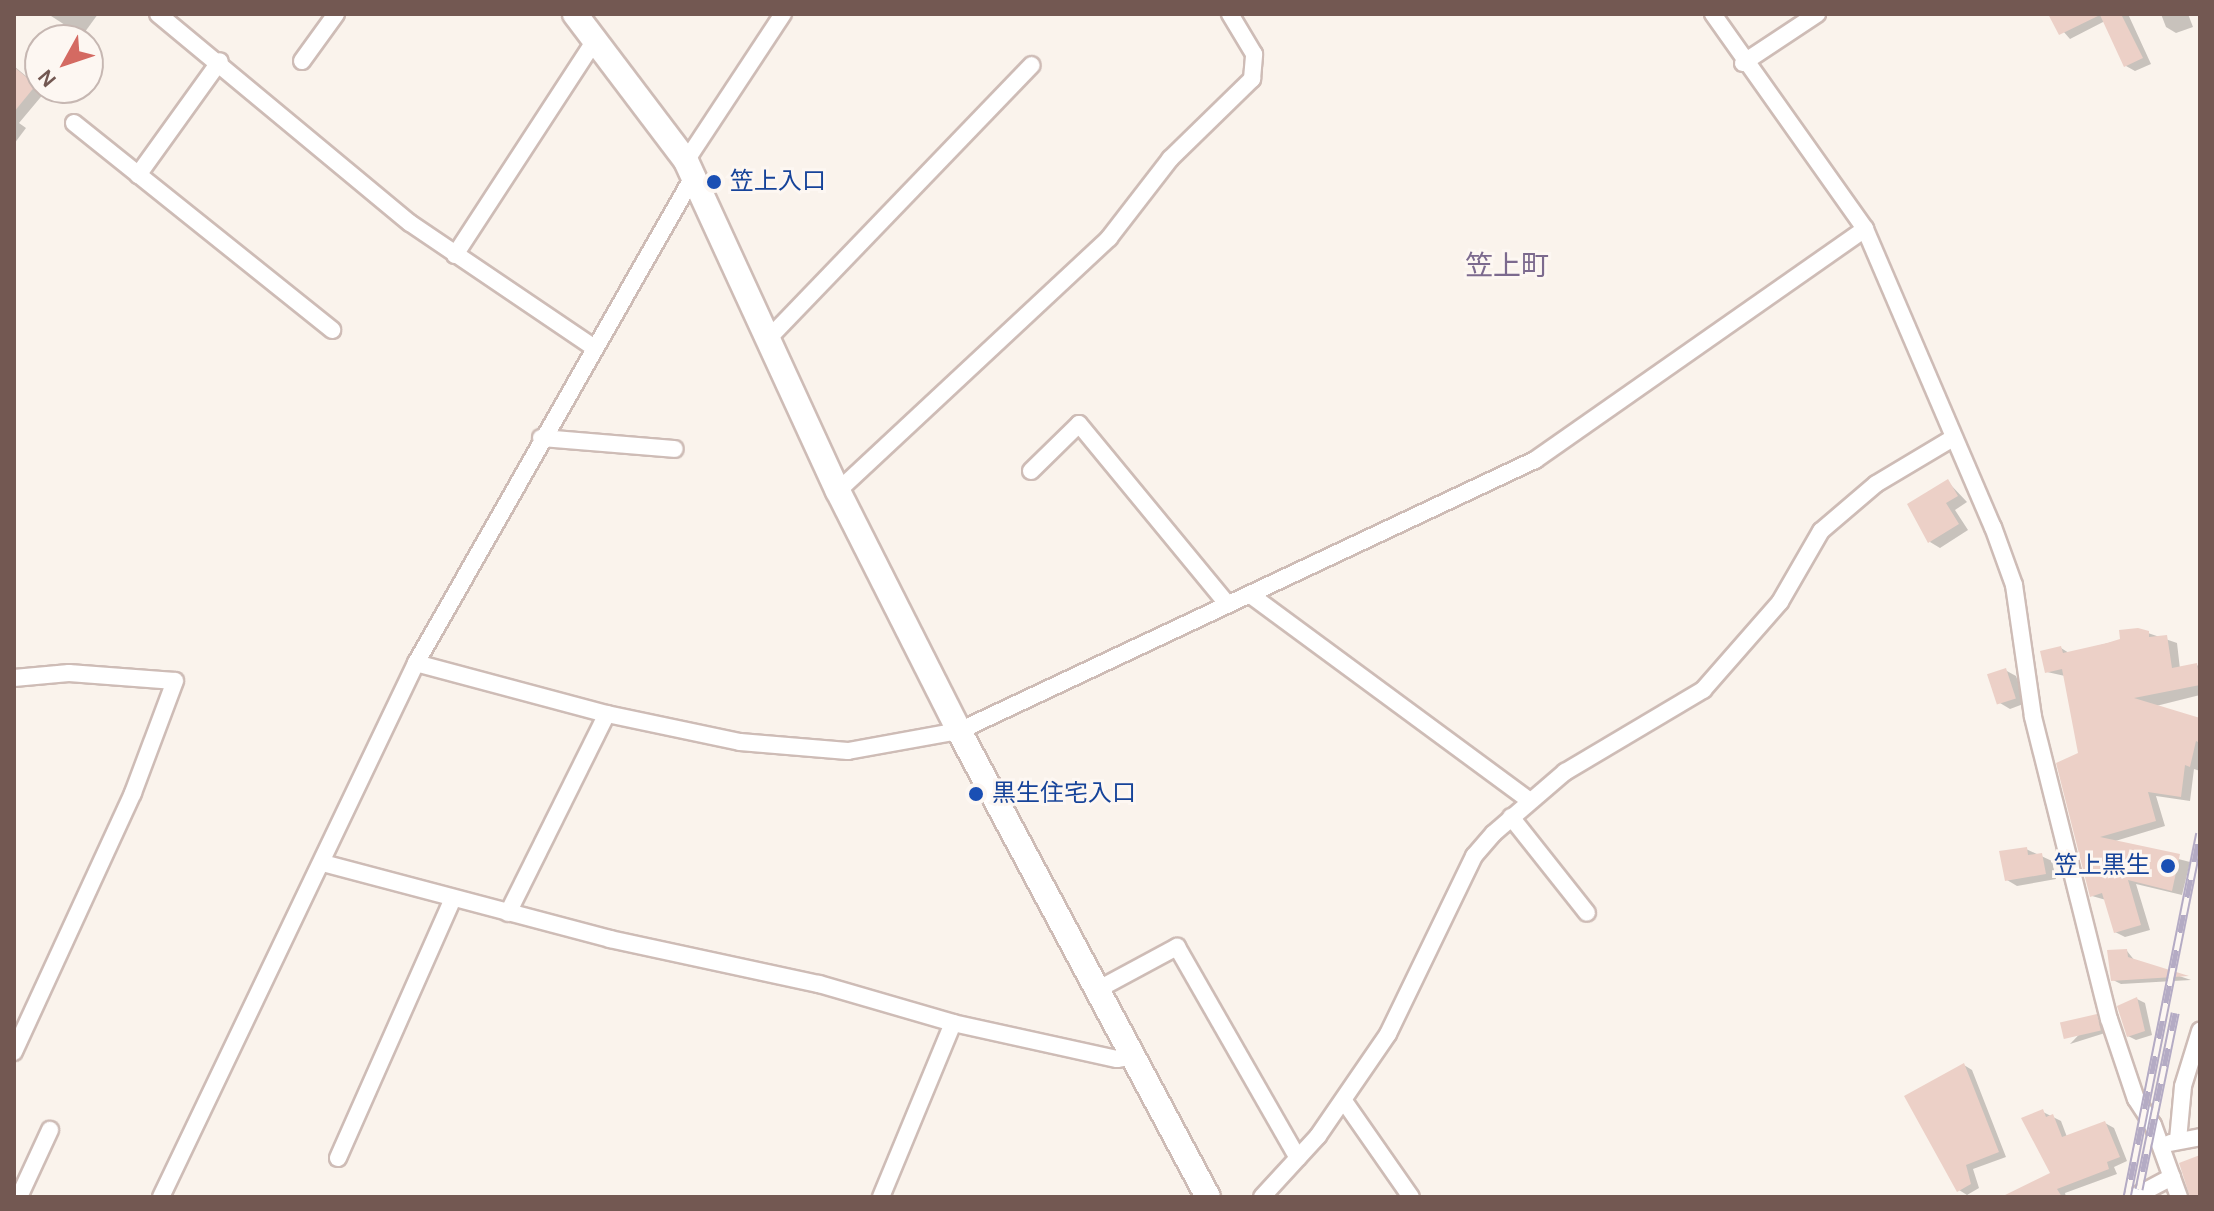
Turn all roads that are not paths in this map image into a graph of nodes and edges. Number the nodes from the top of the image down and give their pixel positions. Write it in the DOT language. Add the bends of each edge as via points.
graph roads {
  1 [pos="158,14"];
  2 [pos="336,14"];
  3 [pos="575,14"];
  4 [pos="783,14"];
  5 [pos="1230,14"];
  6 [pos="1713,14"];
  7 [pos="1817,14"];
  8 [pos="595,40"];
  9 [pos="220,61"];
  10 [pos="302,61"];
  11 [pos="1743,63"];
  12 [pos="1032,65"];
  13 [pos="74,123"];
  14 [pos="689,169"];
  15 [pos="138,175"];
  16 [pos="1865,229"];
  17 [pos="455,255"];
  18 [pos="332,330"];
  19 [pos="768,339"];
  20 [pos="592,346"];
  21 [pos="541,438"];
  22 [pos="1953,438"];
  23 [pos="675,449"];
  24 [pos="1031,471"];
  25 [pos="838,491"];
  26 [pos="1252,596"];
  27 [pos="1228,605"];
  28 [pos="416,663"];
  29 [pos="14,678"];
  30 [pos="607,714"];
  31 [pos="959,731"];
  32 [pos="1529,800"];
  33 [pos="1511,817"];
  34 [pos="323,863"];
  35 [pos="453,899"];
  36 [pos="508,913"];
  37 [pos="1587,913"];
  38 [pos="1097,990"];
  39 [pos="953,1023"];
  40 [pos="2200,1031"];
  41 [pos="14,1052"];
  42 [pos="1134,1056"];
  43 [pos="1344,1101"];
  44 [pos="50,1130"];
  45 [pos="2200,1137"];
  46 [pos="2178,1140"];
  47 [pos="2161,1146"];
  48 [pos="338,1158"];
  49 [pos="1298,1158"];
  50 [pos="2172,1177"];
  51 [pos="19,1197"];
  52 [pos="161,1197"];
  53 [pos="881,1197"];
  54 [pos="1208,1197"];
  55 [pos="1262,1197"];
  56 [pos="1411,1197"];
  57 [pos="2134,1197"];
  58 [pos="2179,1197"];
  1 -- 9 [label="street"];
  2 -- 10 [label="street"];
  3 -- 8 [label="street"];
  4 -- 14 [label="street"];
  5 -- 25 [label="street" via="1254,54 1252,79 1170,159 1109,238"];
  6 -- 11 [label="street"];
  7 -- 11 [label="street"];
  8 -- 14 [label="street"];
  8 -- 17 [label="street"];
  9 -- 15 [label="street"];
  9 -- 17 [label="street"];
  11 -- 16 [label="street"];
  12 -- 19 [label="street"];
  13 -- 15 [label="street"];
  14 -- 19 [label="street"];
  14 -- 20 [label="street"];
  15 -- 18 [label="street"];
  16 -- 22 [label="street"];
  16 -- 26 [label="street" via="1535,460"];
  17 -- 20 [label="street"];
  19 -- 25 [label="street"];
  20 -- 21 [label="street"];
  21 -- 23 [label="street"];
  21 -- 28 [label="street"];
  22 -- 32 [label="street" via="1876,484 1821,531 1780,602 1703,690 1565,772"];
  22 -- 47 [label="street" via="2014,585 2033,717 2065,853 2109,1019 2136,1099"];
  24 -- 27 [label="street" via="1079,424"];
  25 -- 31 [label="street"];
  26 -- 27 [label="street"];
  26 -- 32 [label="street"];
  27 -- 31 [label="street"];
  28 -- 30 [label="street"];
  28 -- 34 [label="street"];
  29 -- 41 [label="street" via="69,673 175,681 133,793"];
  30 -- 31 [label="street" via="740,742 848,751"];
  30 -- 36 [label="street"];
  31 -- 38 [label="street"];
  32 -- 33 [label="street"];
  33 -- 37 [label="street"];
  33 -- 43 [label="street" via="1474,856 1406,1005"];
  34 -- 35 [label="street"];
  34 -- 52 [label="street"];
  35 -- 36 [label="street"];
  35 -- 48 [label="street"];
  36 -- 39 [label="street" via="742,965"];
  38 -- 42 [label="street"];
  38 -- 49 [label="street" via="1177,947"];
  39 -- 42 [label="street" via="1117,1059"];
  39 -- 53 [label="street"];
  40 -- 46 [label="street" via="2183,1086"];
  42 -- 54 [label="street"];
  43 -- 49 [label="street"];
  43 -- 56 [label="street"];
  44 -- 51 [label="street"];
  45 -- 46 [label="street"];
  46 -- 47 [label="street"];
  47 -- 50 [label="street"];
  49 -- 55 [label="street"];
  50 -- 57 [label="street"];
  50 -- 58 [label="street"];
}
